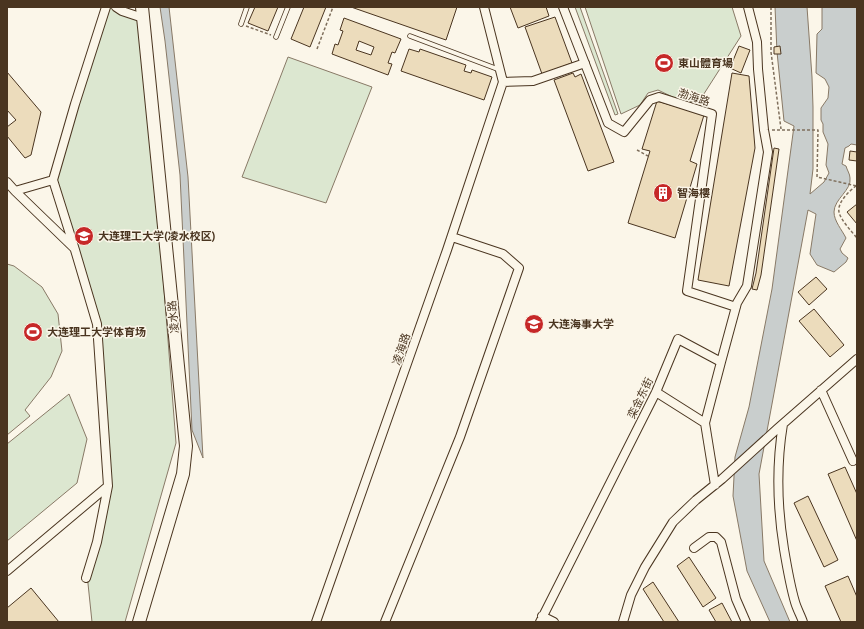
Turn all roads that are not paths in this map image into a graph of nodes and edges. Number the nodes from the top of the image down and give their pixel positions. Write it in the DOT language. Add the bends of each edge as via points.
graph roads {
  1 [pos="106,7"];
  2 [pos="116,7"];
  3 [pos="247,7"];
  4 [pos="288,7"];
  5 [pos="484,7"];
  6 [pos="563,7"];
  7 [pos="748,7"];
  8 [pos="143,12"];
  9 [pos="241,24"];
  10 [pos="410,36"];
  11 [pos="276,37"];
  12 [pos="585,63"];
  13 [pos="500,70"];
  14 [pos="503,82"];
  15 [pos="53,180"];
  16 [pos="7,182"];
  17 [pos="15,191"];
  18 [pos="452,237"];
  19 [pos="75,250"];
  20 [pos="736,307"];
  21 [pos="857,359"];
  22 [pos="721,362"];
  23 [pos="821,390"];
  24 [pos="656,392"];
  25 [pos="705,423"];
  26 [pos="780,427"];
  27 [pos="853,460"];
  28 [pos="715,485"];
  29 [pos="108,486"];
  30 [pos="694,548"];
  31 [pos="7,571"];
  32 [pos="86,578"];
  33 [pos="541,619"];
  34 [pos="139,622"];
  35 [pos="316,622"];
  36 [pos="385,622"];
  37 [pos="554,622"];
  38 [pos="623,622"];
  39 [pos="746,622"];
  40 [pos="804,622"];
  1 -- 15 [label="street"];
  2 -- 8 [label="street" via="122,11"];
  3 -- 9 [label="lane"];
  4 -- 11 [label="lane"];
  5 -- 13 [label="street"];
  6 -- 12 [label="street, 渤海路"];
  7 -- 20 [label="street" via="757,42 768,152 747,286"];
  8 -- 34 [label="main road, 凌水路" via="186,446 183,474"];
  10 -- 13 [label="lane"];
  12 -- 14 [label="street" via="533,81"];
  12 -- 20 [label="street, 渤海路" via="608,123 624,132 650,100 659,97 712,114 687,291"];
  13 -- 14 [label="street"];
  14 -- 18 [label="street, 凌海路"];
  15 -- 17 [label="street"];
  15 -- 19 [label="street"];
  16 -- 17 [label="street"];
  17 -- 19 [label="street"];
  18 -- 35 [label="street, 凌海路"];
  18 -- 36 [label="street" via="503,254 519,268 460,437"];
  19 -- 29 [label="street" via="96,324"];
  20 -- 22 [label="street"];
  21 -- 23 [label="street"];
  22 -- 24 [label="street, 栾金东街" via="678,339"];
  22 -- 25 [label="street"];
  23 -- 26 [label="street"];
  23 -- 27 [label="street"];
  24 -- 25 [label="street"];
  24 -- 33 [label="street, 栾金东街"];
  25 -- 28 [label="street"];
  26 -- 28 [label="street"];
  26 -- 40 [label="street" via="779,514 790,583 795,603"];
  28 -- 38 [label="street" via="673,522 631,595"];
  29 -- 31 [label="street"];
  29 -- 32 [label="street" via="97,542"];
  30 -- 39 [label="street" via="709,537 716,537 721,542 736,599"];
  33 -- 37 [label="street"];
}
